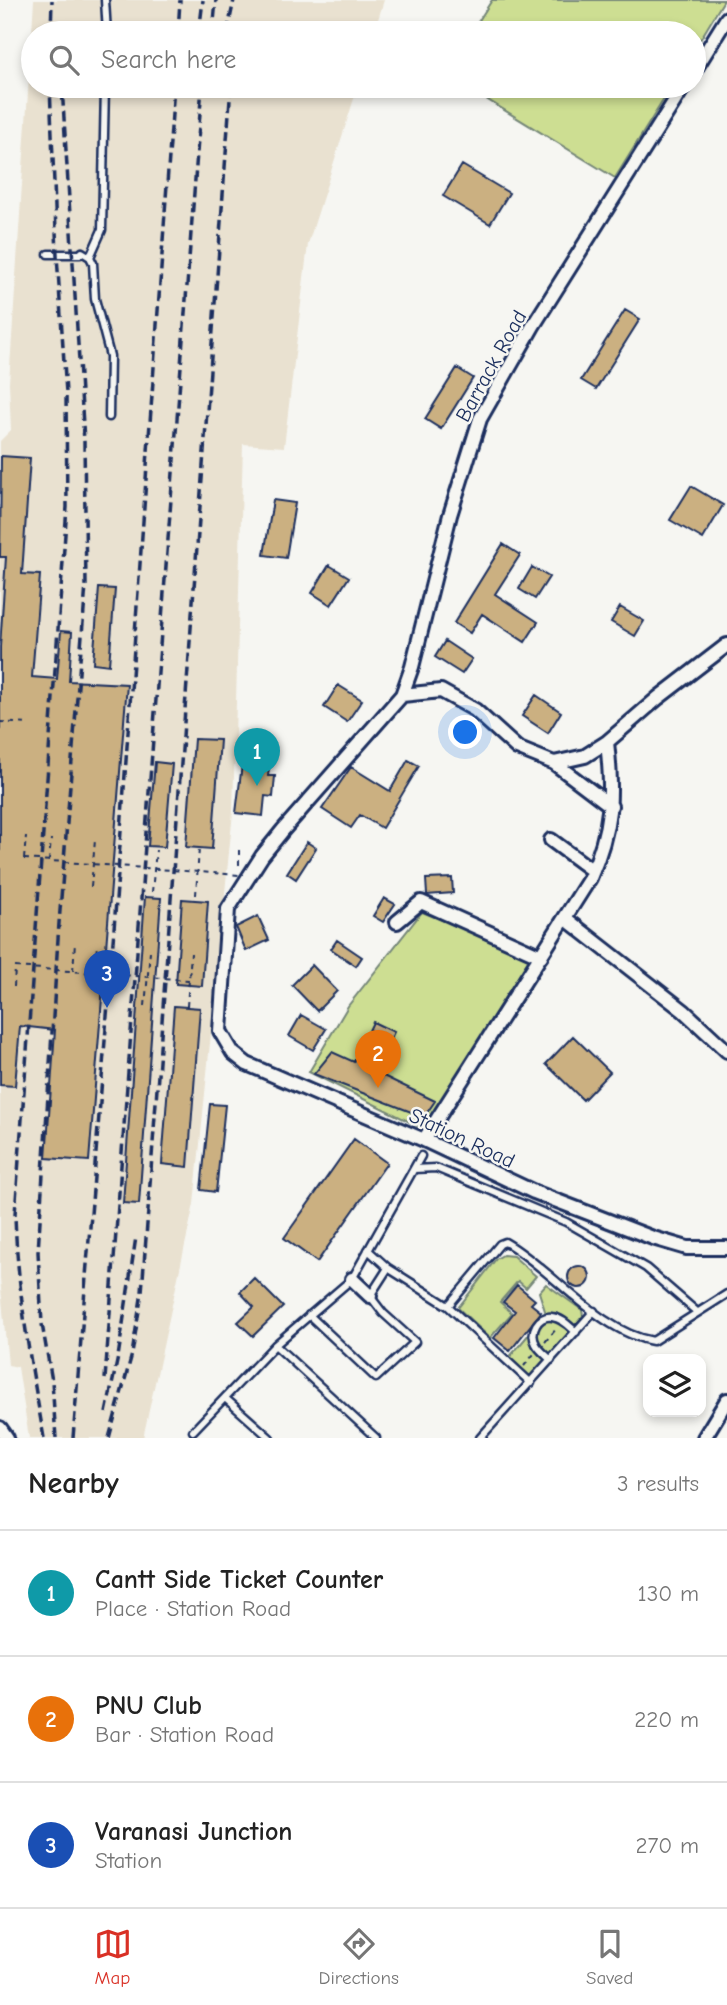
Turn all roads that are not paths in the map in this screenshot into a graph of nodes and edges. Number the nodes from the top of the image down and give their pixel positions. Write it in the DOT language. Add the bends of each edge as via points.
graph roads {
  1 [pos="105,0"];
  2 [pos="727,18"];
  3 [pos="106,21"];
  4 [pos="706,52"];
  5 [pos="105,98"];
  6 [pos="676,98"];
  7 [pos="64,252"];
  8 [pos="48,254"];
  9 [pos="90,257"];
  10 [pos="65,261"];
  11 [pos="109,417"];
  12 [pos="727,645"];
  13 [pos="402,695"];
  14 [pos="607,742"];
  15 [pos="554,763"];
  16 [pos="611,806"];
  17 [pos="551,840"];
  18 [pos="593,871"];
  19 [pos="565,918"];
  20 [pos="397,922"];
  21 [pos="541,956"];
  22 [pos="727,1051"];
  23 [pos="424,1140"];
  24 [pos="421,1156"];
  25 [pos="414,1169"];
  26 [pos="727,1248"];
  27 [pos="368,1250"];
  28 [pos="388,1268"];
  29 [pos="352,1279"];
  30 [pos="727,1294"];
  31 [pos="370,1296"];
  32 [pos="448,1306"];
  33 [pos="594,1311"];
  34 [pos="698,1312"];
  35 [pos="309,1315"];
  36 [pos="576,1332"];
  37 [pos="275,1345"];
  38 [pos="551,1360"];
  39 [pos="531,1383"];
  40 [pos="225,1398"];
  41 [pos="727,1400"];
  42 [pos="0,1428"];
  43 [pos="192,1431"];
  44 [pos="7,1438"];
  45 [pos="270,1438"];
  46 [pos="376,1438"];
  47 [pos="480,1438"];
  48 [pos="704,1438"];
  1 -- 3 [label="lane"];
  2 -- 4 [label="street"];
  5 -- 9 [label="lane" via="102,230"];
  6 -- 13 [label="street, Barrack Road" via="480,419"];
  7 -- 8 [label="lane"];
  7 -- 9 [label="lane"];
  7 -- 10 [label="lane"];
  9 -- 11 [label="lane" via="94,299 110,356"];
  12 -- 14 [label="street"];
  13 -- 15 [label="street" via="441,691 475,710 517,748"];
  13 -- 23 [label="street, Station Road" via="262,856 228,909 220,1031 233,1053 247,1064"];
  14 -- 15 [label="street" via="585,755"];
  14 -- 16 [label="street"];
  15 -- 16 [label="street"];
  16 -- 18 [label="street" via="603,851"];
  17 -- 18 [label="street"];
  18 -- 19 [label="street"];
  19 -- 21 [label="street"];
  19 -- 22 [label="street" via="684,1011"];
  20 -- 21 [label="street" via="421,902"];
  21 -- 23 [label="street"];
  23 -- 26 [label="street, Station Road" via="534,1192 653,1238 687,1248"];
  24 -- 25 [label="lane"];
  25 -- 27 [label="lane"];
  25 -- 34 [label="lane" via="436,1168 566,1222 646,1268"];
  27 -- 28 [label="lane"];
  27 -- 29 [label="lane"];
  28 -- 31 [label="lane"];
  28 -- 32 [label="lane"];
  29 -- 31 [label="street"];
  29 -- 35 [label="lane"];
  30 -- 34 [label="lane"];
  31 -- 35 [label="lane" via="415,1342 376,1378"];
  32 -- 33 [label="lane" via="505,1242"];
  32 -- 39 [label="lane"];
  33 -- 34 [label="lane" via="636,1338 653,1341"];
  33 -- 36 [label="lane"];
  35 -- 37 [label="lane"];
  36 -- 38 [label="lane"];
  36 -- 38 [label="lane" via="551,1317 534,1327 534,1340"];
  37 -- 40 [label="lane"];
  37 -- 46 [label="lane"];
  38 -- 39 [label="lane"];
  39 -- 47 [label="lane"];
  40 -- 43 [label="lane"];
  40 -- 45 [label="lane"];
  41 -- 48 [label="street"];
  42 -- 44 [label="street"];
}
